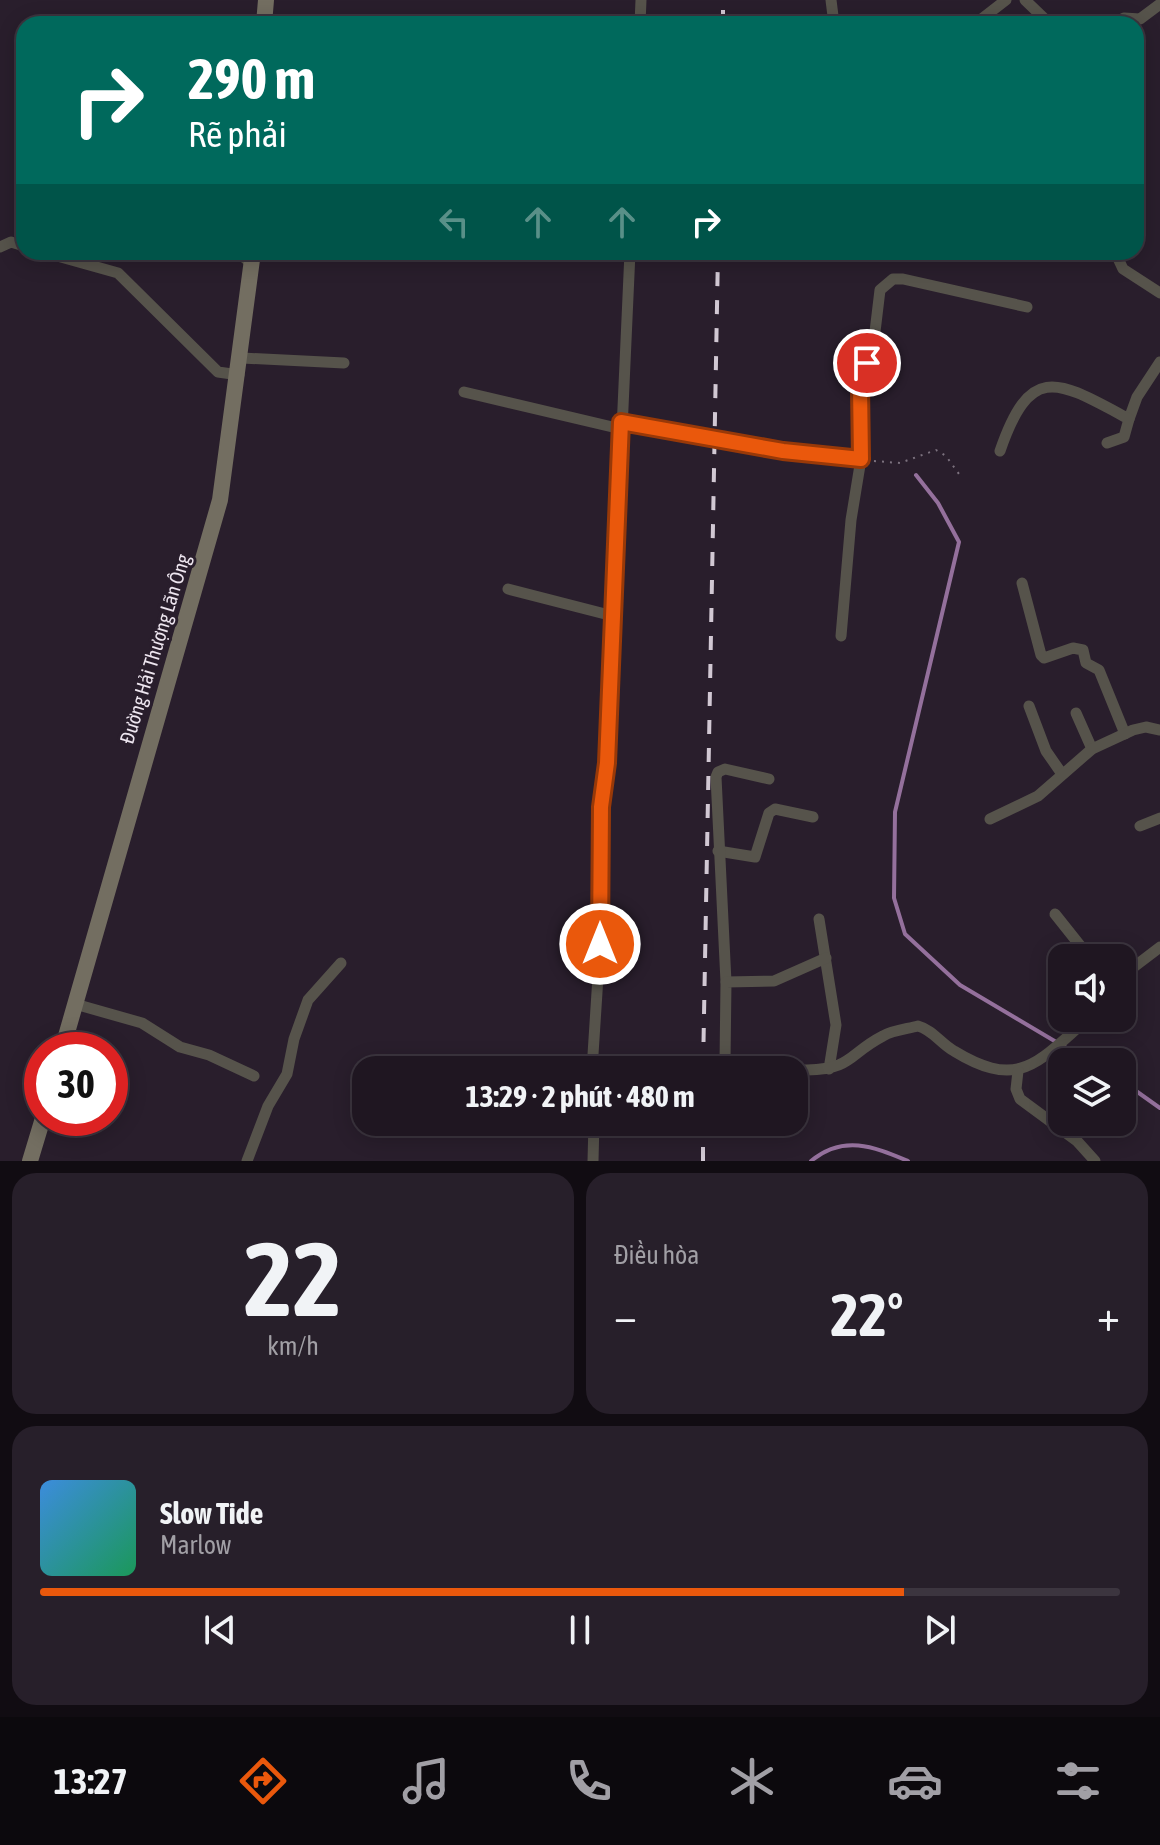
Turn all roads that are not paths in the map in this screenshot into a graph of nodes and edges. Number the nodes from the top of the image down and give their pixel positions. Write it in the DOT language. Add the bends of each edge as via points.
graph roads {
  1 [pos="1006,0"];
  2 [pos="1025,0"];
  3 [pos="985,16"];
  4 [pos="1042,16"];
  5 [pos="74,260"];
  6 [pos="253,260"];
  7 [pos="630,260"];
  8 [pos="1119,260"];
  9 [pos="1160,293"];
  10 [pos="1027,307"];
  11 [pos="1160,362"];
  12 [pos="344,363"];
  13 [pos="241,367"];
  14 [pos="464,392"];
  15 [pos="1129,419"];
  16 [pos="621,426"];
  17 [pos="1107,443"];
  18 [pos="1000,451"];
  19 [pos="861,459"];
  20 [pos="1022,583"];
  21 [pos="508,589"];
  22 [pos="613,616"];
  23 [pos="841,636"];
  24 [pos="1029,706"];
  25 [pos="1076,713"];
  26 [pos="1160,730"];
  27 [pos="1125,734"];
  28 [pos="1092,749"];
  29 [pos="1062,774"];
  30 [pos="769,779"];
  31 [pos="813,817"];
  32 [pos="1160,818"];
  33 [pos="990,819"];
  34 [pos="1140,826"];
  35 [pos="718,851"];
  36 [pos="1055,914"];
  37 [pos="819,919"];
  38 [pos="1079,944"];
  39 [pos="1160,947"];
  40 [pos="826,958"];
  41 [pos="341,963"];
  42 [pos="1136,965"];
  43 [pos="726,982"];
  44 [pos="75,1004"];
  45 [pos="67,1032"];
  46 [pos="1072,1032"];
  47 [pos="593,1056"];
  48 [pos="725,1056"];
  49 [pos="808,1068"];
  50 [pos="829,1069"];
  51 [pos="1018,1071"];
  52 [pos="254,1076"];
  53 [pos="38,1136"];
  54 [pos="594,1136"];
  55 [pos="30,1161"];
  56 [pos="247,1161"];
  57 [pos="593,1161"];
  58 [pos="1095,1161"];
  1 -- 3 [label="street"];
  2 -- 4 [label="street"];
  5 -- 13 [label="street" via="113,270 218,372"];
  6 -- 13 [label="street, Đường Hải Thượng Lãn Ông"];
  7 -- 16 [label="street"];
  8 -- 9 [label="street" via="1123,269"];
  10 -- 19 [label="street" via="903,279 885,283 860,386"];
  11 -- 15 [label="street"];
  12 -- 13 [label="street"];
  13 -- 44 [label="street, Đường Hải Thượng Lãn Ông" via="220,500"];
  14 -- 16 [label="street"];
  15 -- 17 [label="street" via="1124,437"];
  15 -- 18 [label="street" via="1077,393 1039,387 1025,397"];
  16 -- 19 [label="street"];
  16 -- 22 [label="street"];
  19 -- 23 [label="street"];
  20 -- 27 [label="street" via="1041,655 1083,650 1086,663 1099,670"];
  21 -- 22 [label="street"];
  22 -- 47 [label="street"];
  24 -- 29 [label="street" via="1046,751"];
  25 -- 28 [label="street"];
  26 -- 27 [label="street" via="1146,727"];
  27 -- 28 [label="street"];
  28 -- 29 [label="street"];
  29 -- 33 [label="street" via="1038,796"];
  30 -- 35 [label="street" via="718,772"];
  31 -- 35 [label="street" via="775,809 755,857"];
  32 -- 34 [label="street"];
  35 -- 43 [label="street"];
  36 -- 38 [label="street"];
  37 -- 40 [label="street"];
  39 -- 42 [label="street"];
  40 -- 43 [label="street" via="774,981"];
  40 -- 50 [label="street" via="836,1038"];
  41 -- 56 [label="street" via="304,1009 287,1074"];
  43 -- 48 [label="street"];
  44 -- 45 [label="street, Đường Hải Thượng Lãn Ông"];
  44 -- 52 [label="street" via="142,1023 180,1047"];
  46 -- 51 [label="street"];
  49 -- 50 [label="street"];
  50 -- 51 [label="street" via="843,1066 887,1034 918,1026 954,1052 1004,1072"];
  51 -- 58 [label="street" via="1020,1099"];
  53 -- 55 [label="street"];
  54 -- 57 [label="street"];
}
